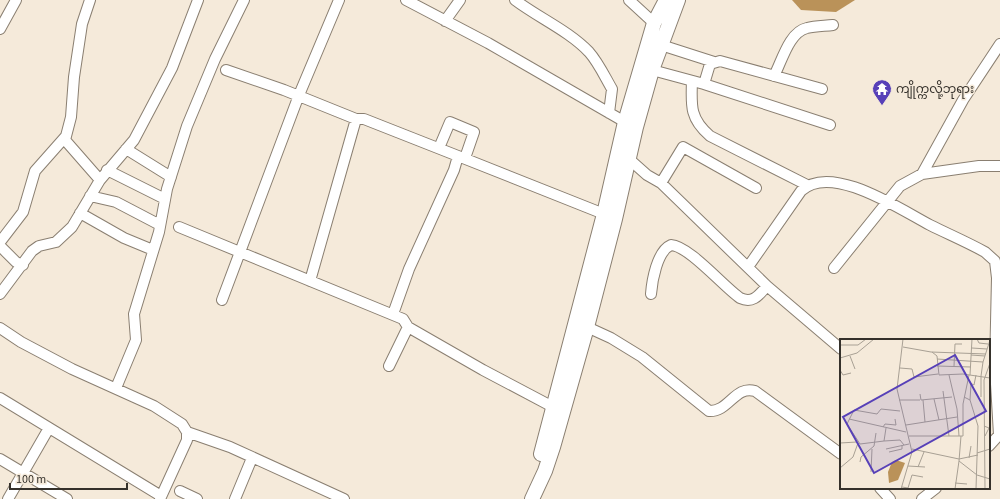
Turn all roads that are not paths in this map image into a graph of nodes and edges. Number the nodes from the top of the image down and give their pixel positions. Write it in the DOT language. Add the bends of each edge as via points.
graph roads {
  1 [pos="16,0"];
  2 [pos="90,0"];
  3 [pos="198,0"];
  4 [pos="244,0"];
  5 [pos="339,0"];
  6 [pos="406,0"];
  7 [pos="460,0"];
  8 [pos="515,0"];
  9 [pos="628,0"];
  10 [pos="666,0"];
  11 [pos="678,0"];
  12 [pos="445,21"];
  13 [pos="1,23"];
  14 [pos="654,23"];
  15 [pos="832,25"];
  16 [pos="661,44"];
  17 [pos="1000,44"];
  18 [pos="714,62"];
  19 [pos="226,70"];
  20 [pos="652,70"];
  21 [pos="774,76"];
  22 [pos="692,81"];
  23 [pos="704,84"];
  24 [pos="822,89"];
  25 [pos="299,95"];
  26 [pos="609,113"];
  27 [pos="356,119"];
  28 [pos="625,122"];
  29 [pos="830,125"];
  30 [pos="66,136"];
  31 [pos="440,148"];
  32 [pos="126,149"];
  33 [pos="461,157"];
  34 [pos="629,159"];
  35 [pos="1000,166"];
  36 [pos="107,170"];
  37 [pos="922,174"];
  38 [pos="171,177"];
  39 [pos="100,180"];
  40 [pos="661,183"];
  41 [pos="807,185"];
  42 [pos="756,188"];
  43 [pos="90,196"];
  44 [pos="165,198"];
  45 [pos="886,202"];
  46 [pos="80,213"];
  47 [pos="604,214"];
  48 [pos="160,225"];
  49 [pos="179,227"];
  50 [pos="0,242"];
  51 [pos="0,246"];
  52 [pos="153,250"];
  53 [pos="239,253"];
  54 [pos="23,265"];
  55 [pos="748,267"];
  56 [pos="834,268"];
  57 [pos="999,273"];
  58 [pos="310,281"];
  59 [pos="767,286"];
  60 [pos="0,294"];
  61 [pos="651,294"];
  62 [pos="222,300"];
  63 [pos="393,314"];
  64 [pos="408,327"];
  65 [pos="587,327"];
  66 [pos="0,328"];
  67 [pos="840,348"];
  68 [pos="389,366"];
  69 [pos="116,388"];
  70 [pos="0,398"];
  71 [pos="553,408"];
  72 [pos="48,428"];
  73 [pos="187,432"];
  74 [pos="990,445"];
  75 [pos="840,453"];
  76 [pos="252,458"];
  77 [pos="0,459"];
  78 [pos="24,473"];
  79 [pos="881,489"];
  80 [pos="935,489"];
  81 [pos="180,491"];
  82 [pos="161,498"];
  83 [pos="8,499"];
  84 [pos="67,499"];
  85 [pos="197,499"];
  86 [pos="235,499"];
  87 [pos="344,499"];
  88 [pos="522,499"];
  89 [pos="532,499"];
  90 [pos="890,499"];
  91 [pos="922,499"];
  1 -- 13 [label="street"];
  2 -- 30 [label="street" via="82,24 71,117"];
  3 -- 32 [label="street" via="172,68 134,140"];
  4 -- 38 [label="street" via="215,58 187,126"];
  5 -- 25 [label="street"];
  6 -- 12 [label="street"];
  7 -- 12 [label="street"];
  8 -- 26 [label="street" via="589,52 612,89"];
  9 -- 14 [label="street"];
  10 -- 14 [label="highway"];
  11 -- 16 [label="highway"];
  12 -- 26 [label="street"];
  14 -- 28 [label="highway"];
  15 -- 21 [label="street" via="800,31 793,38"];
  16 -- 18 [label="street"];
  16 -- 20 [label="highway"];
  17 -- 37 [label="street" via="963,100"];
  18 -- 21 [label="street" via="720,61"];
  18 -- 23 [label="street" via="710,64"];
  19 -- 25 [label="street"];
  20 -- 22 [label="street"];
  20 -- 34 [label="highway"];
  21 -- 24 [label="street"];
  22 -- 23 [label="street"];
  22 -- 41 [label="street" via="694,119 700,128 710,136"];
  23 -- 29 [label="street"];
  25 -- 27 [label="street"];
  25 -- 53 [label="street"];
  26 -- 28 [label="street"];
  27 -- 31 [label="street" via="364,119"];
  27 -- 58 [label="street"];
  28 -- 47 [label="highway"];
  30 -- 39 [label="street" via="65,140"];
  30 -- 50 [label="street" via="35,171 23,212"];
  31 -- 33 [label="street"];
  31 -- 33 [label="street" via="450,122 474,132"];
  32 -- 36 [label="street"];
  32 -- 38 [label="street"];
  33 -- 47 [label="street"];
  33 -- 63 [label="street" via="401,289"];
  34 -- 40 [label="street"];
  34 -- 65 [label="highway"];
  35 -- 37 [label="street" via="979,166"];
  36 -- 39 [label="street"];
  36 -- 44 [label="street"];
  37 -- 45 [label="street" via="900,186"];
  38 -- 44 [label="street"];
  39 -- 43 [label="street"];
  40 -- 42 [label="street" via="683,147"];
  40 -- 55 [label="street"];
  41 -- 45 [label="street" via="820,182 849,186 862,189"];
  41 -- 55 [label="street"];
  43 -- 46 [label="street"];
  43 -- 48 [label="street" via="116,202"];
  44 -- 48 [label="street"];
  45 -- 56 [label="street"];
  45 -- 57 [label="street" via="985,252 996,261"];
  46 -- 52 [label="street" via="124,238"];
  46 -- 54 [label="street" via="72,227 56,242 39,246 32,251"];
  47 -- 71 [label="highway"];
  48 -- 52 [label="street"];
  49 -- 53 [label="street"];
  51 -- 54 [label="street" via="16,262"];
  52 -- 69 [label="street" via="134,314 136,340"];
  53 -- 58 [label="street"];
  53 -- 62 [label="street"];
  54 -- 60 [label="street"];
  55 -- 59 [label="street"];
  57 -- 74 [label="street" via="995,367 999,436"];
  58 -- 63 [label="street"];
  59 -- 61 [label="street" via="752,300 746,301 732,292 683,248 671,245 664,250 658,262 652,278"];
  59 -- 67 [label="street"];
  63 -- 64 [label="street" via="403,319"];
  64 -- 68 [label="street"];
  64 -- 71 [label="street"];
  65 -- 75 [label="street" via="642,357 709,411 720,409 742,390 755,391"];
  65 -- 89 [label="highway" via="553,447"];
  66 -- 69 [label="street" via="72,369"];
  69 -- 73 [label="street" via="167,413 182,424"];
  70 -- 72 [label="street"];
  71 -- 88 [label="highway" via="537,466"];
  72 -- 78 [label="street"];
  72 -- 82 [label="street"];
  73 -- 76 [label="street" via="230,447"];
  73 -- 82 [label="street" via="182,453"];
  76 -- 86 [label="street"];
  76 -- 87 [label="street"];
  77 -- 78 [label="street"];
  78 -- 83 [label="street"];
  78 -- 84 [label="street"];
  79 -- 90 [label="street"];
  80 -- 91 [label="street"];
  81 -- 85 [label="street"];
}
